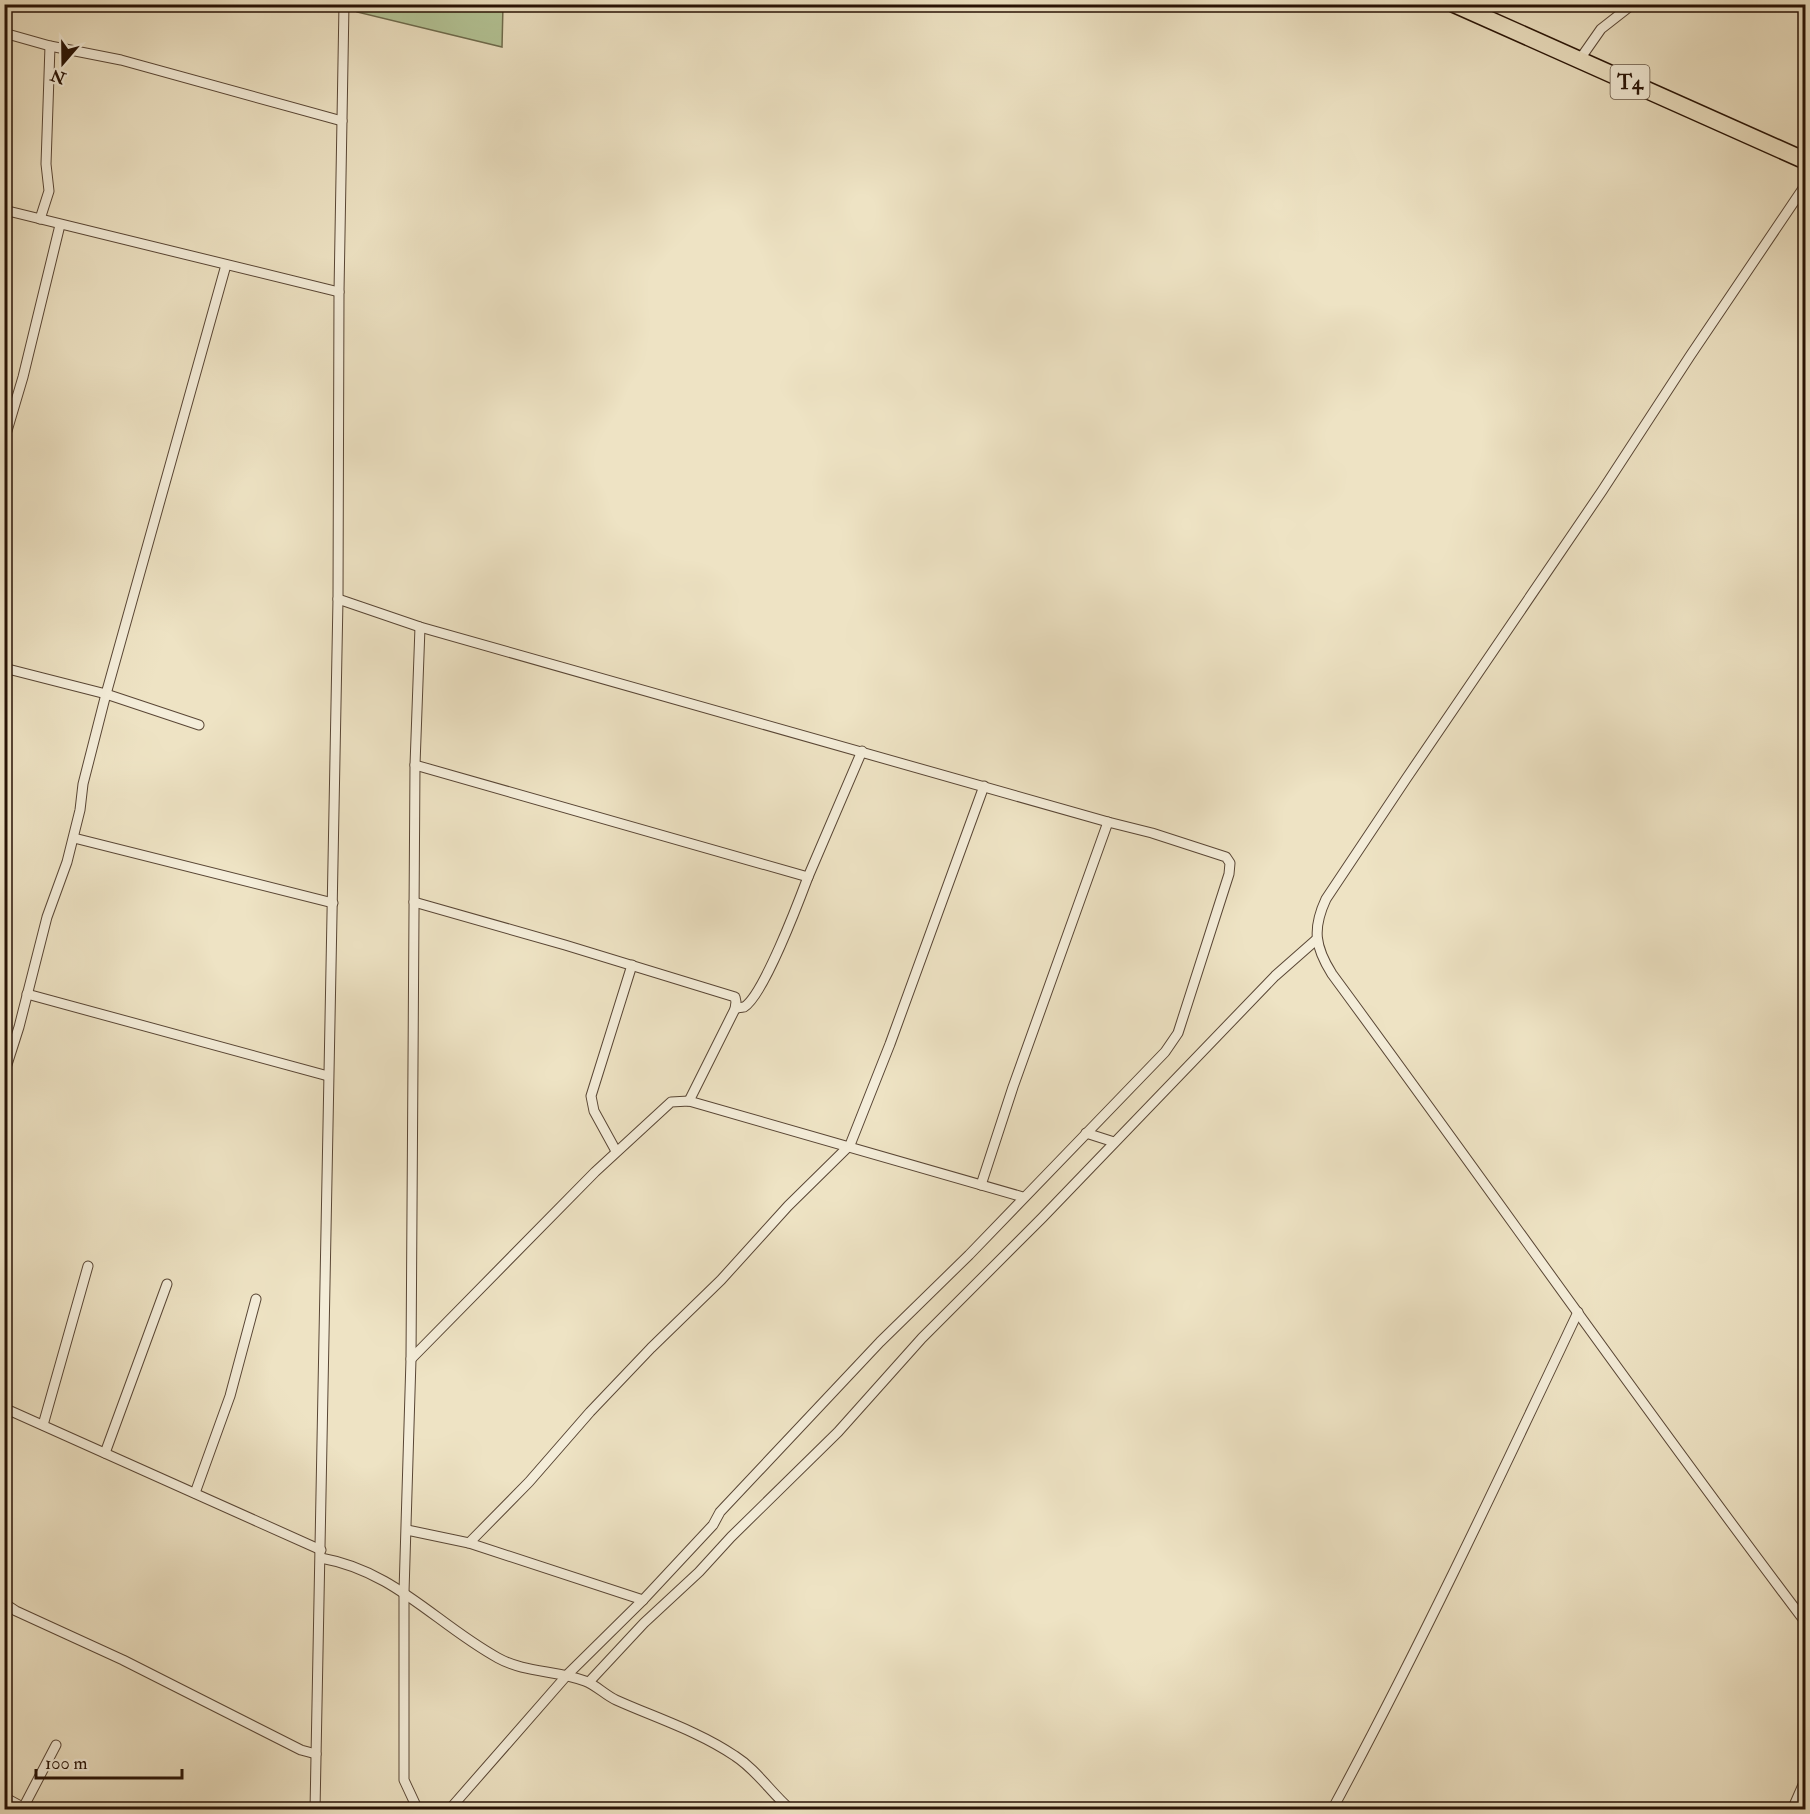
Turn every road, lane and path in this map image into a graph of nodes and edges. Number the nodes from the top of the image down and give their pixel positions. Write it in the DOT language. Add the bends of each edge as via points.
graph roads {
  1 [pos="344,4"];
  2 [pos="1454,4"];
  3 [pos="1633,4"];
  4 [pos="4,33"];
  5 [pos="50,46"];
  6 [pos="1580,59"];
  7 [pos="342,121"];
  8 [pos="1806,161"];
  9 [pos="1806,184"];
  10 [pos="4,210"];
  11 [pos="40,219"];
  12 [pos="60,225"];
  13 [pos="226,265"];
  14 [pos="339,292"];
  15 [pos="4,441"];
  16 [pos="338,599"];
  17 [pos="420,627"];
  18 [pos="4,668"];
  19 [pos="106,693"];
  20 [pos="199,725"];
  21 [pos="862,751"];
  22 [pos="415,765"];
  23 [pos="984,786"];
  24 [pos="1108,822"];
  25 [pos="74,838"];
  26 [pos="808,877"];
  27 [pos="333,903"];
  28 [pos="414,903"];
  29 [pos="1317,939"];
  30 [pos="632,965"];
  31 [pos="27,994"];
  32 [pos="735,1008"];
  33 [pos="4,1074"];
  34 [pos="328,1076"];
  35 [pos="688,1101"];
  36 [pos="1086,1133"];
  37 [pos="1114,1142"];
  38 [pos="847,1147"];
  39 [pos="616,1151"];
  40 [pos="981,1185"];
  41 [pos="1023,1197"];
  42 [pos="87,1266"];
  43 [pos="167,1284"];
  44 [pos="256,1299"];
  45 [pos="1578,1312"];
  46 [pos="411,1359"];
  47 [pos="4,1408"];
  48 [pos="44,1425"];
  49 [pos="105,1453"];
  50 [pos="195,1493"];
  51 [pos="407,1530"];
  52 [pos="469,1543"];
  53 [pos="321,1554"];
  54 [pos="404,1592"];
  55 [pos="643,1600"];
  56 [pos="4,1603"];
  57 [pos="1806,1623"];
  58 [pos="568,1674"];
  59 [pos="589,1682"];
  60 [pos="56,1745"];
  61 [pos="316,1754"];
  62 [pos="1806,1778"];
  63 [pos="4,1797"];
  64 [pos="24,1809"];
  65 [pos="315,1809"];
  66 [pos="418,1809"];
  67 [pos="449,1809"];
  68 [pos="791,1809"];
  69 [pos="1332,1809"];
  70 [pos="1792,1809"];
  1 -- 7 [label="street"];
  2 -- 6 [label="highway, T4"];
  3 -- 6 [label="street" via="1601,29"];
  4 -- 5 [label="street"];
  5 -- 7 [label="street" via="121,60"];
  5 -- 11 [label="street" via="48,191"];
  6 -- 8 [label="highway, T4"];
  7 -- 14 [label="street"];
  9 -- 29 [label="street" via="1332,890 1318,916"];
  10 -- 11 [label="street"];
  11 -- 12 [label="street"];
  12 -- 13 [label="street"];
  12 -- 15 [label="street"];
  13 -- 14 [label="street"];
  13 -- 19 [label="street"];
  14 -- 16 [label="street"];
  16 -- 17 [label="street"];
  16 -- 27 [label="street"];
  17 -- 21 [label="street"];
  17 -- 22 [label="street"];
  18 -- 19 [label="street"];
  19 -- 20 [label="street"];
  19 -- 25 [label="street"];
  21 -- 23 [label="street"];
  21 -- 26 [label="street"];
  22 -- 26 [label="street"];
  22 -- 28 [label="street"];
  23 -- 24 [label="street"];
  23 -- 38 [label="street" via="857,1130"];
  24 -- 36 [label="street" via="1226,857 1230,863 1178,1033 1165,1052"];
  24 -- 40 [label="street"];
  25 -- 27 [label="street"];
  25 -- 31 [label="street" via="47,917"];
  26 -- 32 [label="street" via="777,953 752,999 744,1007"];
  27 -- 34 [label="street"];
  28 -- 30 [label="street"];
  28 -- 46 [label="street"];
  29 -- 37 [label="street" via="1275,976"];
  29 -- 45 [label="street" via="1320,955 1332,974"];
  30 -- 32 [label="street" via="735,997"];
  30 -- 39 [label="street" via="591,1096 594,1111"];
  31 -- 33 [label="street"];
  31 -- 34 [label="street"];
  32 -- 35 [label="street"];
  34 -- 53 [label="street"];
  35 -- 38 [label="street"];
  35 -- 39 [label="street" via="671,1102"];
  36 -- 37 [label="street"];
  36 -- 41 [label="street"];
  37 -- 59 [label="street" via="922,1338 837,1432"];
  38 -- 40 [label="street"];
  38 -- 52 [label="street"];
  39 -- 46 [label="street"];
  40 -- 41 [label="street"];
  41 -- 55 [label="street" via="801,1425"];
  42 -- 48 [label="street"];
  43 -- 49 [label="street"];
  44 -- 50 [label="street" via="230,1396"];
  45 -- 57 [label="street" via="1700,1484"];
  45 -- 69 [label="street" via="1417,1646"];
  46 -- 51 [label="street"];
  47 -- 48 [label="street"];
  48 -- 49 [label="street"];
  49 -- 50 [label="street"];
  50 -- 53 [label="street"];
  51 -- 52 [label="street"];
  51 -- 54 [label="street"];
  52 -- 55 [label="street"];
  53 -- 54 [label="street" via="370,1573"];
  53 -- 61 [label="street"];
  54 -- 58 [label="street" via="498,1658 531,1671"];
  54 -- 66 [label="street" via="404,1780"];
  55 -- 58 [label="street"];
  56 -- 61 [label="street"];
  58 -- 59 [label="street"];
  58 -- 67 [label="street"];
  59 -- 68 [label="street" via="614,1699 669,1721 736,1757"];
  60 -- 64 [label="street"];
  61 -- 65 [label="street"];
  62 -- 70 [label="street"];
  63 -- 64 [label="street"];
}
